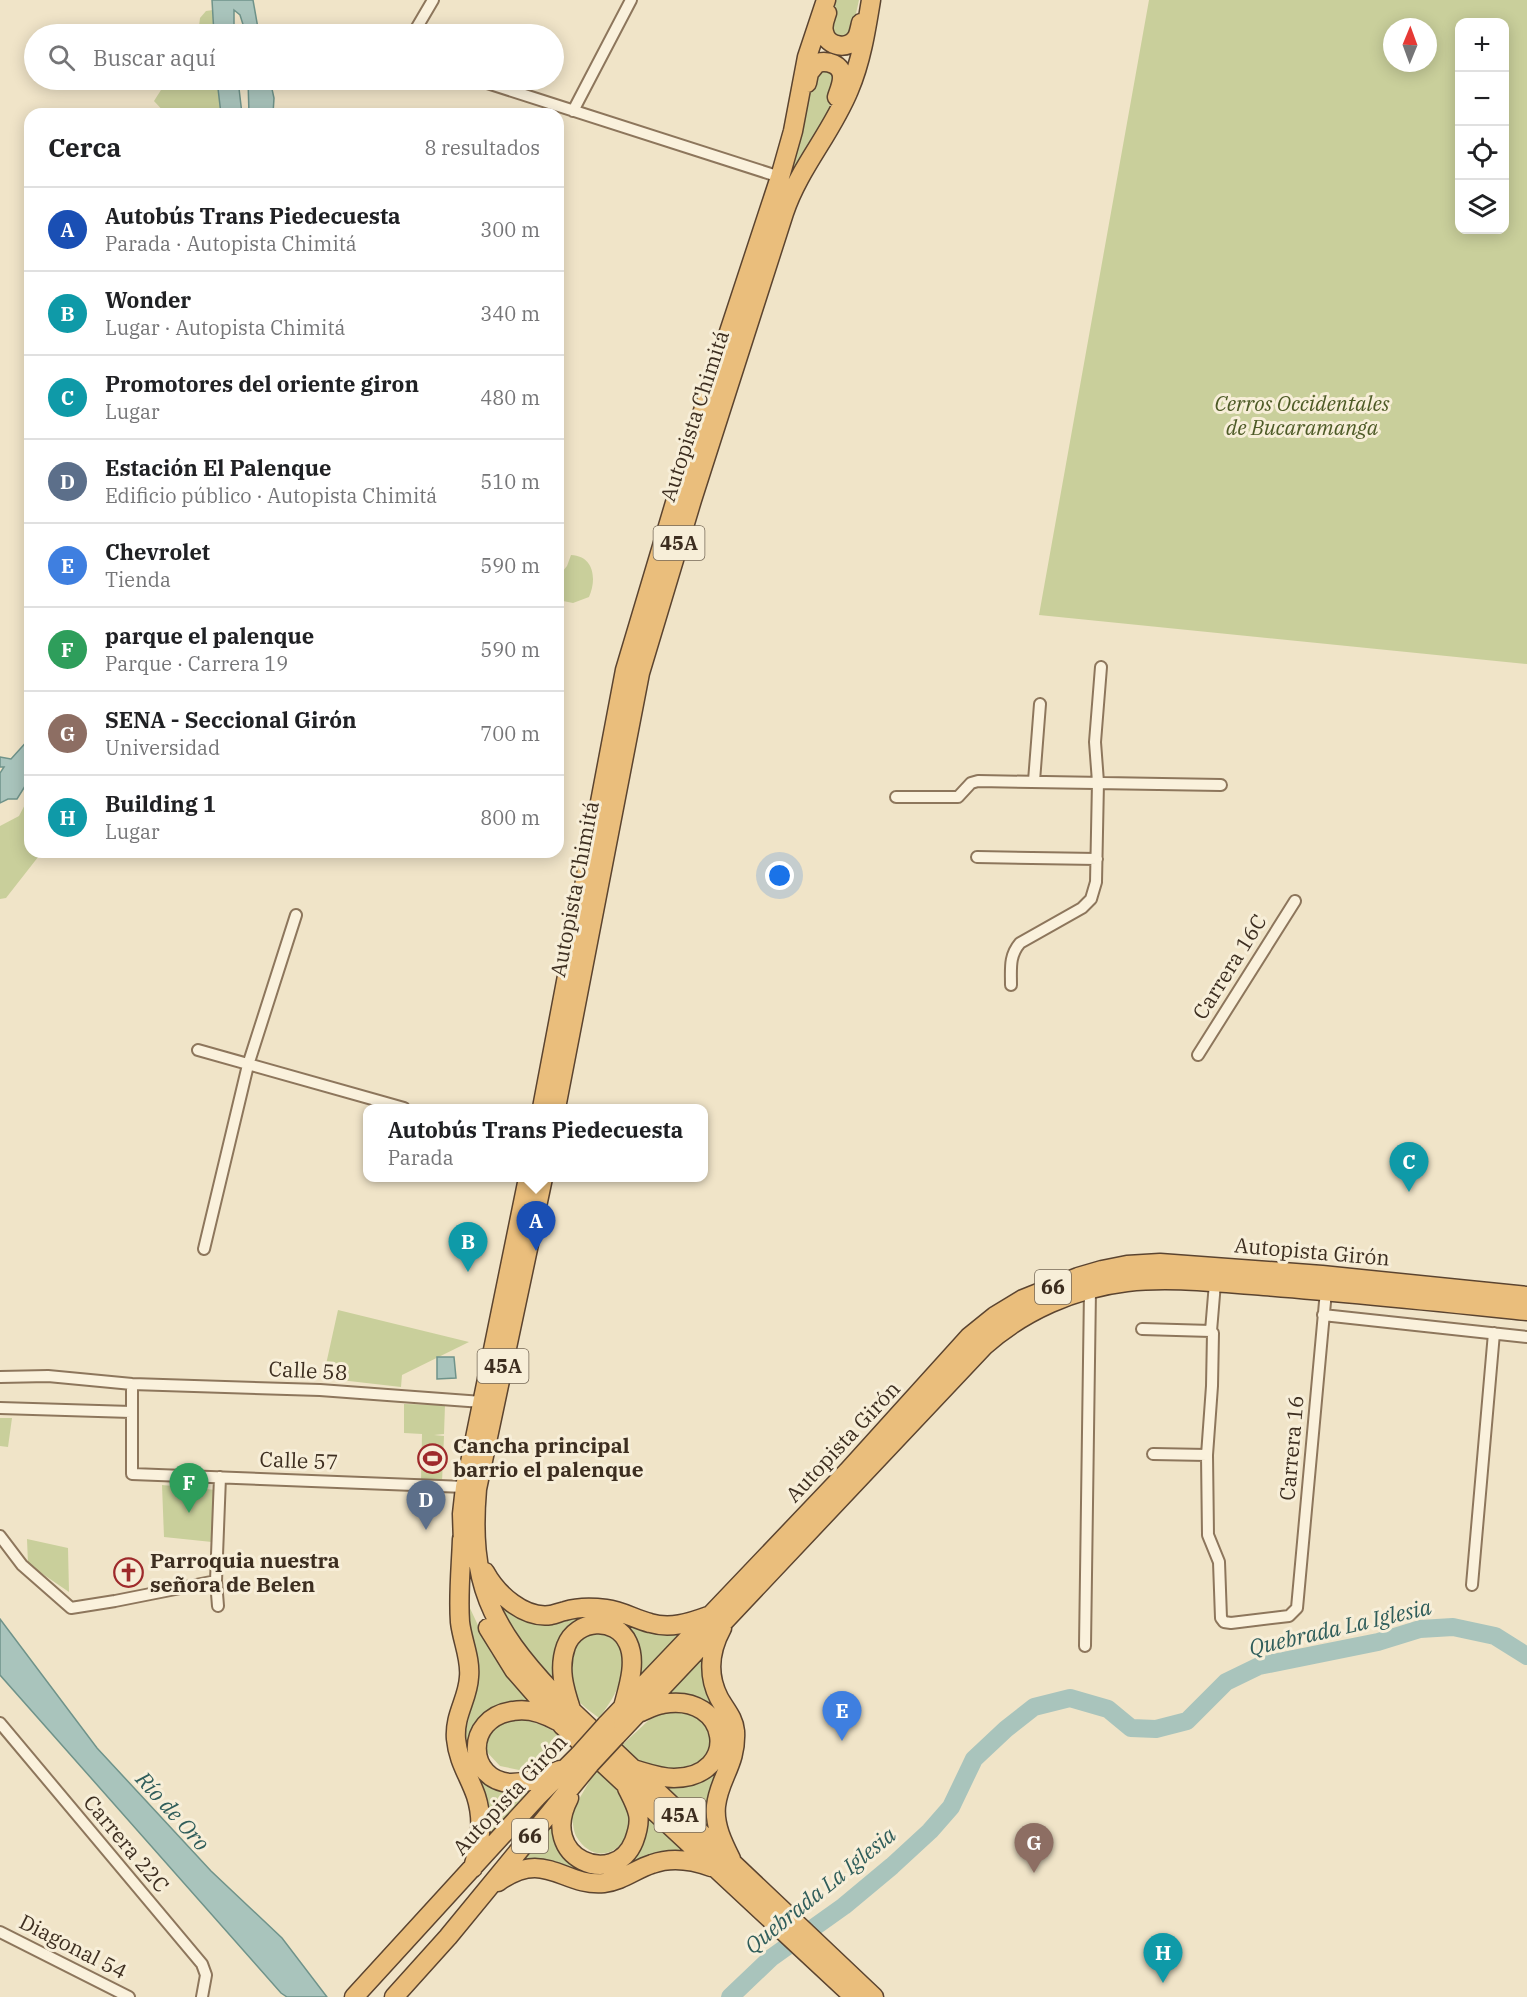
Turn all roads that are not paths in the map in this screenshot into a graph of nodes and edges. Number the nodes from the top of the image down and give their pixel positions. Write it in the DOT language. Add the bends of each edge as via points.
graph roads {
  1 [pos="433,0"];
  2 [pos="631,0"];
  3 [pos="826,0"];
  4 [pos="832,0"];
  5 [pos="865,0"];
  6 [pos="871,0"];
  7 [pos="419,24"];
  8 [pos="509,90"];
  9 [pos="564,108"];
  10 [pos="564,108"];
  11 [pos="573,111"];
  12 [pos="793,130"];
  13 [pos="823,138"];
  14 [pos="780,177"];
  15 [pos="1101,667"];
  16 [pos="1040,704"];
  17 [pos="1034,781"];
  18 [pos="1098,782"];
  19 [pos="1221,785"];
  20 [pos="896,797"];
  21 [pos="977,857"];
  22 [pos="1097,859"];
  23 [pos="1295,901"];
  24 [pos="296,915"];
  25 [pos="1011,984"];
  26 [pos="198,1050"];
  27 [pos="1198,1055"];
  28 [pos="248,1065"];
  29 [pos="389,1104"];
  30 [pos="543,1104"];
  31 [pos="557,1104"];
  32 [pos="527,1182"];
  33 [pos="542,1182"];
  34 [pos="204,1249"];
  35 [pos="1215,1283"];
  36 [pos="1090,1290"];
  37 [pos="1326,1291"];
  38 [pos="1527,1296"];
  39 [pos="1527,1311"];
  40 [pos="1323,1315"];
  41 [pos="1142,1329"];
  42 [pos="1211,1331"];
  43 [pos="1494,1333"];
  44 [pos="1527,1337"];
  45 [pos="0,1377"];
  46 [pos="132,1384"];
  47 [pos="482,1402"];
  48 [pos="0,1408"];
  49 [pos="131,1412"];
  50 [pos="1153,1454"];
  51 [pos="1207,1455"];
  52 [pos="220,1477"];
  53 [pos="465,1487"];
  54 [pos="0,1536"];
  55 [pos="462,1539"];
  56 [pos="476,1556"];
  57 [pos="216,1581"];
  58 [pos="1472,1585"];
  59 [pos="218,1606"];
  60 [pos="730,1614"];
  61 [pos="710,1616"];
  62 [pos="1085,1646"];
  63 [pos="630,1710"];
  64 [pos="567,1718"];
  65 [pos="0,1724"];
  66 [pos="591,1752"];
  67 [pos="628,1776"];
  68 [pos="725,1867"];
  69 [pos="473,1868"];
  70 [pos="482,1894"];
  71 [pos="0,1932"];
  72 [pos="816,1951"];
  73 [pos="399,1991"];
  74 [pos="129,1997"];
  75 [pos="202,1997"];
  76 [pos="354,1997"];
  77 [pos="854,1997"];
  78 [pos="874,1997"];
  1 -- 7 [label="street"];
  2 -- 11 [label="street"];
  3 -- 12 [label="highway, Autopista Chimitá / 45A" via="807,57"];
  4 -- 5 [label="highway" via="823,29 828,40 839,46 851,43 858,35"];
  6 -- 13 [label="highway, Autopista Chimitá / 45A" via="855,75"];
  8 -- 9 [label="street"];
  10 -- 11 [label="street"];
  11 -- 14 [label="street"];
  12 -- 13 [label="highway" via="809,73 817,63 829,62 840,69 842,78"];
  12 -- 14 [label="highway, Autopista Chimitá / 45A"];
  13 -- 31 [label="highway, Autopista Chimitá / 45A" via="792,189 640,673"];
  14 -- 30 [label="highway, Autopista Chimitá / 45A" via="697,429 625,670"];
  15 -- 18 [label="street" via="1095,742"];
  16 -- 17 [label="street"];
  17 -- 18 [label="street"];
  17 -- 20 [label="street" via="978,781 958,797"];
  18 -- 19 [label="street"];
  18 -- 22 [label="street"];
  21 -- 22 [label="street"];
  22 -- 25 [label="street" via="1091,899 1020,943 1013,951"];
  23 -- 27 [label="street, Carrera 16C"];
  24 -- 28 [label="street"];
  26 -- 28 [label="street"];
  28 -- 29 [label="street"];
  28 -- 34 [label="street"];
  32 -- 47 [label="highway, 45A"];
  33 -- 56 [label="highway, 45A" via="477,1489"];
  35 -- 36 [label="highway, Autopista Girón / 66" via="1157,1280"];
  35 -- 37 [label="highway, Autopista Girón / 66"];
  35 -- 42 [label="street"];
  36 -- 60 [label="highway, Autopista Girón / 66" via="1043,1306 1000,1332"];
  36 -- 62 [label="street"];
  37 -- 39 [label="highway, Autopista Girón / 66"];
  37 -- 40 [label="street, Carrera 16"];
  38 -- 61 [label="highway, Autopista Girón / 66" via="1160,1263 1127,1265 1023,1299 969,1337"];
  40 -- 43 [label="street"];
  40 -- 51 [label="street, Carrera 16" via="1297,1608 1289,1617 1231,1623 1221,1618 1219,1562 1208,1535"];
  41 -- 42 [label="street"];
  42 -- 51 [label="street" via="1214,1336"];
  43 -- 44 [label="street"];
  43 -- 58 [label="street"];
  45 -- 46 [label="street, Calle 58" via="48,1376"];
  46 -- 47 [label="street, Calle 58" via="320,1390"];
  46 -- 49 [label="street"];
  47 -- 53 [label="highway, 45A"];
  48 -- 49 [label="street"];
  49 -- 52 [label="street, Calle 57" via="132,1474"];
  50 -- 51 [label="street"];
  52 -- 53 [label="street, Calle 57"];
  52 -- 57 [label="street"];
  53 -- 55 [label="highway, 45A"];
  54 -- 57 [label="street" via="22,1565 71,1608"];
  55 -- 64 [label="highway, 45A" via="470,1583 493,1637 514,1670"];
  55 -- 69 [label="highway" via="460,1623 469,1677 458,1713 456,1738 479,1809 480,1842"];
  56 -- 61 [label="highway" via="497,1591 535,1613 607,1609 662,1625 690,1623"];
  56 -- 64 [label="highway, 45A" via="489,1603 508,1640"];
  57 -- 59 [label="street"];
  60 -- 63 [label="highway, Autopista Girón / 66"];
  60 -- 68 [label="highway" via="712,1652 711,1668 713,1684 735,1727 732,1764 716,1808"];
  61 -- 63 [label="highway, Autopista Girón / 66"];
  63 -- 64 [label="highway" via="629,1644 622,1634 598,1623 584,1626 567,1644 562,1673"];
  63 -- 66 [label="highway, Autopista Girón / 66"];
  63 -- 67 [label="highway" via="662,1704 703,1710 720,1730 720,1742 710,1766 699,1773 673,1778"];
  64 -- 66 [label="highway, 45A"];
  64 -- 66 [label="highway" via="516,1710 489,1719 477,1737 480,1762 486,1772 510,1783 535,1780"];
  65 -- 75 [label="street, Carrera 22C" via="202,1964 206,1975"];
  66 -- 67 [label="highway, 45A"];
  66 -- 67 [label="highway" via="560,1817 565,1845 573,1856 586,1863 612,1863 632,1846 638,1831 638,1814"];
  66 -- 69 [label="highway, Autopista Girón / 66"];
  66 -- 70 [label="highway, Autopista Girón / 66"];
  67 -- 68 [label="highway, 45A"];
  68 -- 70 [label="highway" via="668,1860 604,1883 535,1868 519,1870"];
  68 -- 72 [label="highway, 45A"];
  69 -- 76 [label="highway, Autopista Girón / 66"];
  70 -- 73 [label="highway, Autopista Girón / 66"];
  71 -- 74 [label="street, Diagonal 54"];
  72 -- 77 [label="highway, 45A"];
  72 -- 78 [label="highway, 45A"];
}
